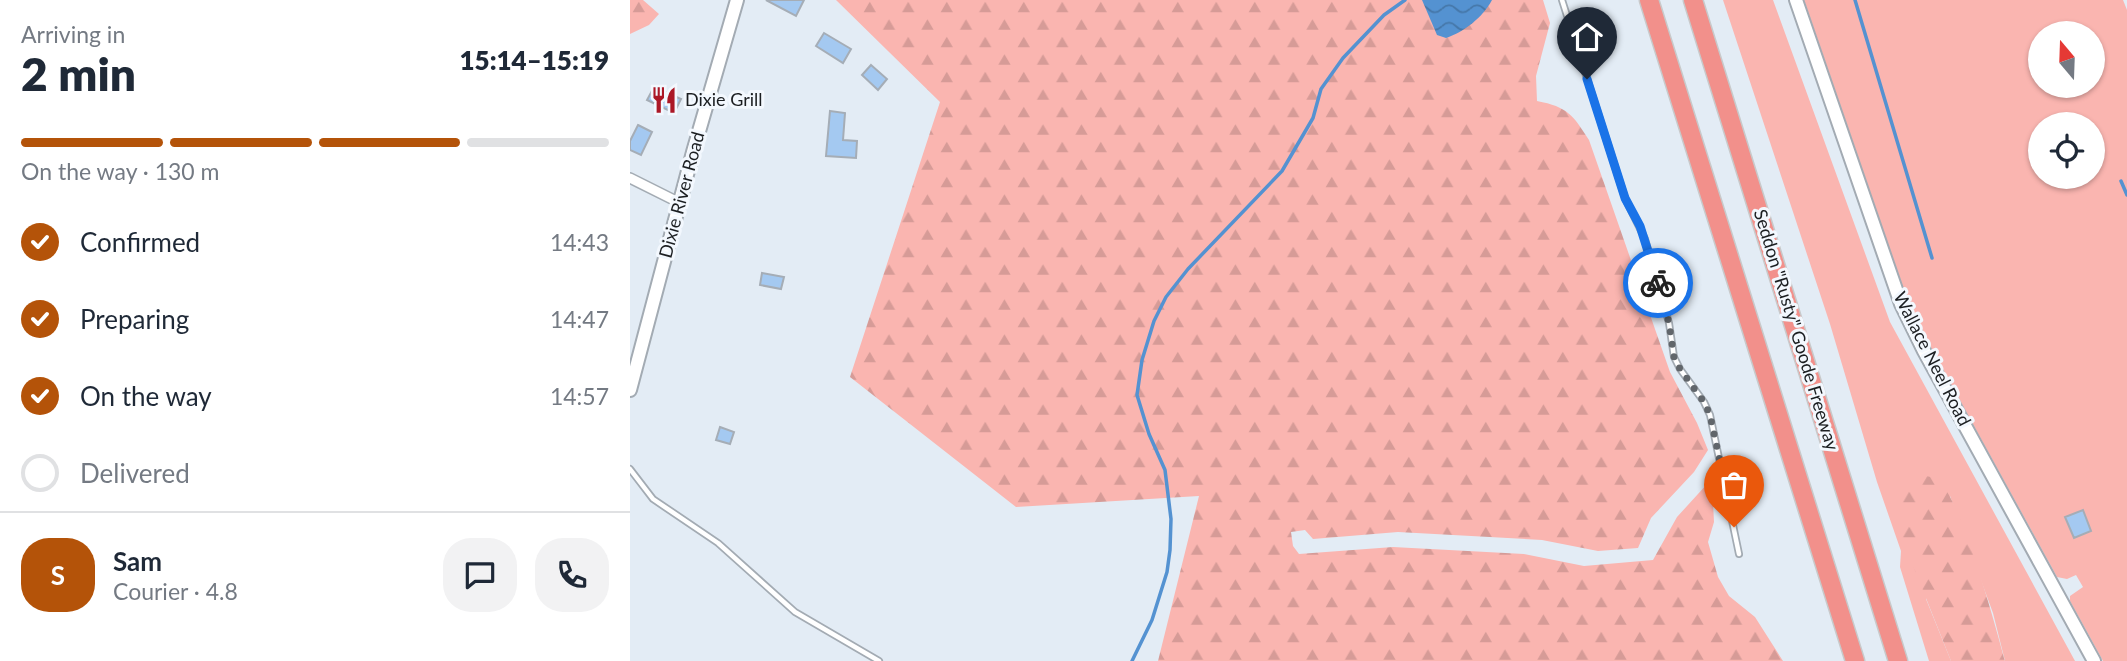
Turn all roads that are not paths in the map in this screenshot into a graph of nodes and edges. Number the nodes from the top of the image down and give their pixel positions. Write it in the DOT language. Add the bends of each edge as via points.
graph roads {
  1 [pos="737,0"];
  2 [pos="1562,0"];
  3 [pos="1649,0"];
  4 [pos="1693,0"];
  5 [pos="1796,0"];
  6 [pos="630,178"];
  7 [pos="680,203"];
  8 [pos="630,390"];
  9 [pos="630,469"];
  10 [pos="1739,554"];
  11 [pos="878,661"];
  12 [pos="1855,661"];
  13 [pos="1898,661"];
  14 [pos="2094,661"];
  1 -- 7 [label="street, Dixie River Road"];
  2 -- 10 [label="lane" via="1625,198 1645,239 1674,357 1710,415"];
  3 -- 12 [label="highway"];
  4 -- 13 [label="highway, Seddon \"Rusty\" Goode Freeway"];
  5 -- 14 [label="street, Wallace Neel Road" via="1901,304"];
  6 -- 7 [label="street"];
  7 -- 8 [label="street, Dixie River Road"];
  9 -- 11 [label="lane" via="653,499 718,543 795,612"];
}
